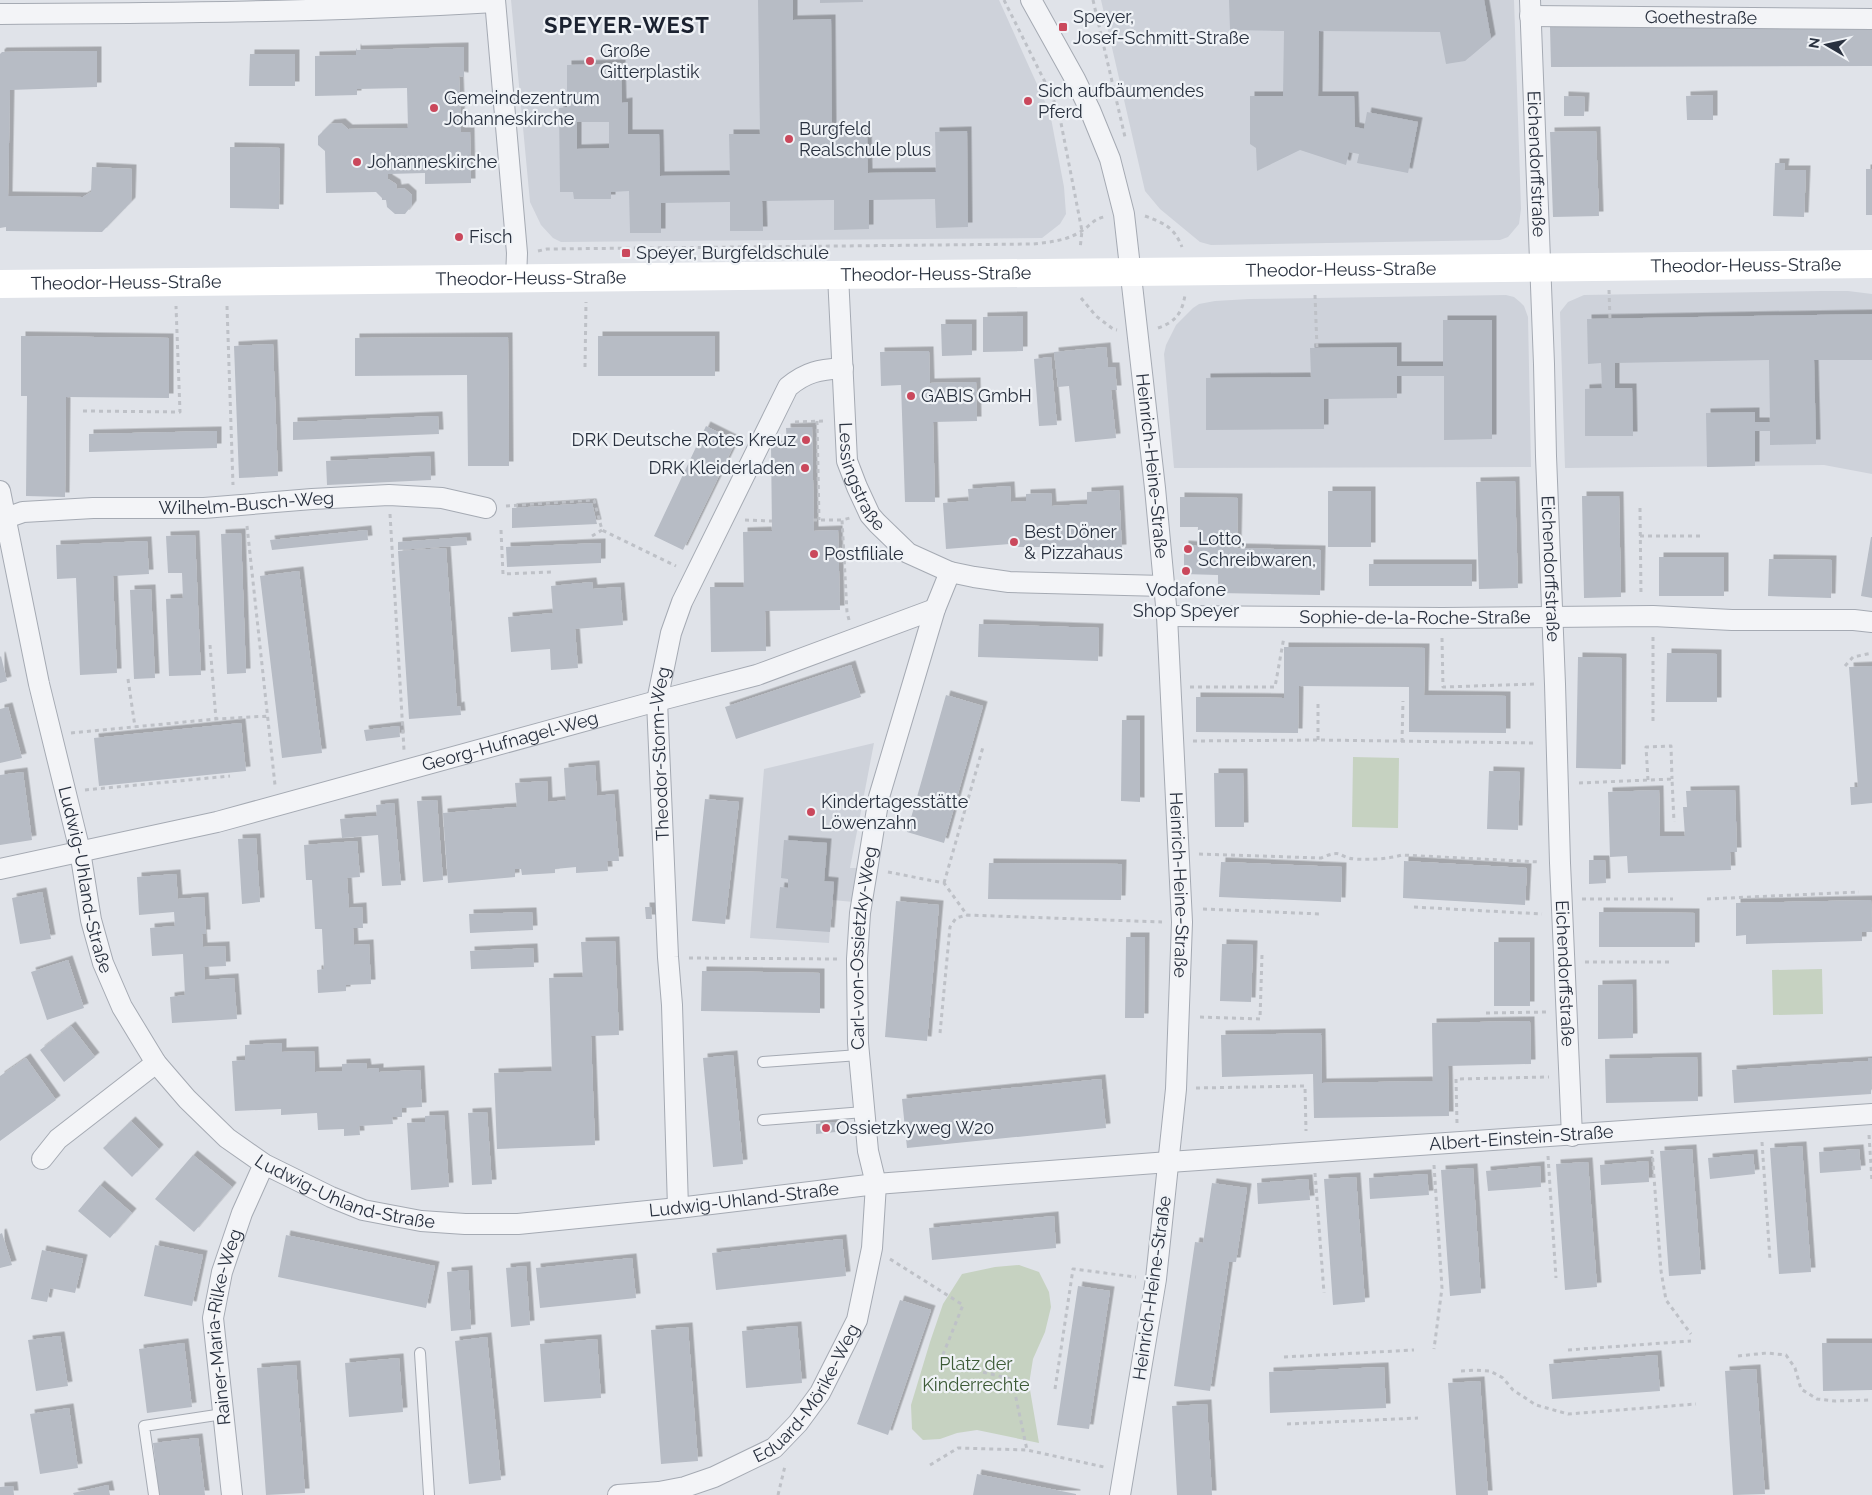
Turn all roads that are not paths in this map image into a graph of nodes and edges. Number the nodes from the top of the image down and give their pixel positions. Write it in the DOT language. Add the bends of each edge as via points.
graph roads {
  1 [pos="1031,0"];
  2 [pos="495,1"];
  3 [pos="211,6"];
  4 [pos="1530,8"];
  5 [pos="0,14"];
  6 [pos="1872,19"];
  7 [pos="1872,264"];
  8 [pos="1540,268"];
  9 [pos="1130,272"];
  10 [pos="838,275"];
  11 [pos="516,279"];
  12 [pos="0,284"];
  13 [pos="843,368"];
  14 [pos="0,491"];
  15 [pos="486,508"];
  16 [pos="3,519"];
  17 [pos="950,572"];
  18 [pos="1164,586"];
  19 [pos="934,609"];
  20 [pos="1166,616"];
  21 [pos="1552,617"];
  22 [pos="1872,622"];
  23 [pos="657,701"];
  24 [pos="80,851"];
  25 [pos="0,869"];
  26 [pos="859,1055"];
  27 [pos="763,1062"];
  28 [pos="156,1063"];
  29 [pos="864,1112"];
  30 [pos="1870,1114"];
  31 [pos="763,1120"];
  32 [pos="1572,1136"];
  33 [pos="42,1159"];
  34 [pos="1169,1162"];
  35 [pos="264,1164"];
  36 [pos="876,1184"];
  37 [pos="678,1208"];
  38 [pos="420,1353"];
  39 [pos="223,1414"];
  40 [pos="659,1494"];
  41 [pos="154,1495"];
  42 [pos="232,1495"];
  43 [pos="429,1495"];
  44 [pos="618,1495"];
  45 [pos="1120,1495"];
  1 -- 9 [label="street, Heinrich-Heine-Straße" via="1075,79 1110,159 1124,214"];
  2 -- 3 [label="street" via="404,8"];
  2 -- 11 [label="street" via="517,253"];
  3 -- 5 [label="street"];
  4 -- 6 [label="street, Goethestraße"];
  4 -- 8 [label="street, Eichendorffstraße"];
  7 -- 8 [label="main road, Theodor-Heuss-Straße"];
  8 -- 9 [label="main road, Theodor-Heuss-Straße"];
  8 -- 21 [label="street, Eichendorffstraße"];
  9 -- 10 [label="main road, Theodor-Heuss-Straße"];
  9 -- 18 [label="street, Heinrich-Heine-Straße" via="1156,488"];
  10 -- 11 [label="main road, Theodor-Heuss-Straße"];
  10 -- 13 [label="street, Lessingstraße"];
  11 -- 12 [label="main road, Theodor-Heuss-Straße"];
  13 -- 17 [label="street, Lessingstraße" via="847,461 870,515 908,553"];
  13 -- 23 [label="street, Theodor-Storm-Weg" via="812,372 788,387 682,602 671,633"];
  14 -- 16 [label="street, Ludwig-Uhland-Straße"];
  15 -- 16 [label="street, Wilhelm-Busch-Weg" via="442,498 389,496 204,508 24,512"];
  16 -- 24 [label="street, Ludwig-Uhland-Straße"];
  17 -- 18 [label="street, Lessingstraße" via="1009,582"];
  17 -- 19 [label="street, Carl-von-Ossietzky-Weg"];
  18 -- 20 [label="street, Heinrich-Heine-Straße"];
  19 -- 23 [label="street, Georg-Hufnagel-Weg" via="756,675"];
  19 -- 26 [label="street, Carl-von-Ossietzky-Weg" via="879,798 860,914 857,959"];
  20 -- 21 [label="street, Sophie-de-la-Roche-Straße"];
  20 -- 34 [label="street, Heinrich-Heine-Straße" via="1182,916 1176,1088"];
  21 -- 22 [label="street, Sophie-de-la-Roche-Straße"];
  21 -- 32 [label="street, Eichendorffstraße"];
  23 -- 24 [label="street, Georg-Hufnagel-Weg" via="217,822"];
  23 -- 37 [label="street, Theodor-Storm-Weg"];
  24 -- 25 [label="street, Georg-Hufnagel-Weg"];
  24 -- 28 [label="street, Ludwig-Uhland-Straße" via="91,920 103,963 122,1007"];
  26 -- 27 [label="lane"];
  26 -- 29 [label="street, Carl-von-Ossietzky-Weg"];
  28 -- 33 [label="street" via="58,1138"];
  28 -- 35 [label="street, Ludwig-Uhland-Straße" via="227,1138"];
  29 -- 31 [label="lane"];
  29 -- 36 [label="street, Carl-von-Ossietzky-Weg"];
  30 -- 32 [label="street, Albert-Einstein-Straße"];
  32 -- 34 [label="street, Albert-Einstein-Straße"];
  34 -- 36 [label="street, Ludwig-Uhland-Straße"];
  34 -- 45 [label="street, Heinrich-Heine-Straße" via="1156,1279"];
  35 -- 37 [label="street, Ludwig-Uhland-Straße" via="363,1210 421,1221 518,1224"];
  35 -- 39 [label="street, Rainer-Maria-Rilke-Weg" via="222,1272 213,1318"];
  36 -- 37 [label="street, Ludwig-Uhland-Straße"];
  36 -- 40 [label="street, Eduard-Mörike-Weg" via="872,1248 856,1320 820,1393 774,1448 714,1477"];
  38 -- 43 [label="lane"];
  39 -- 41 [label="lane" via="144,1426"];
  39 -- 42 [label="street, Rainer-Maria-Rilke-Weg"];
  40 -- 44 [label="street, Eduard-Mörike-Weg"];
}
